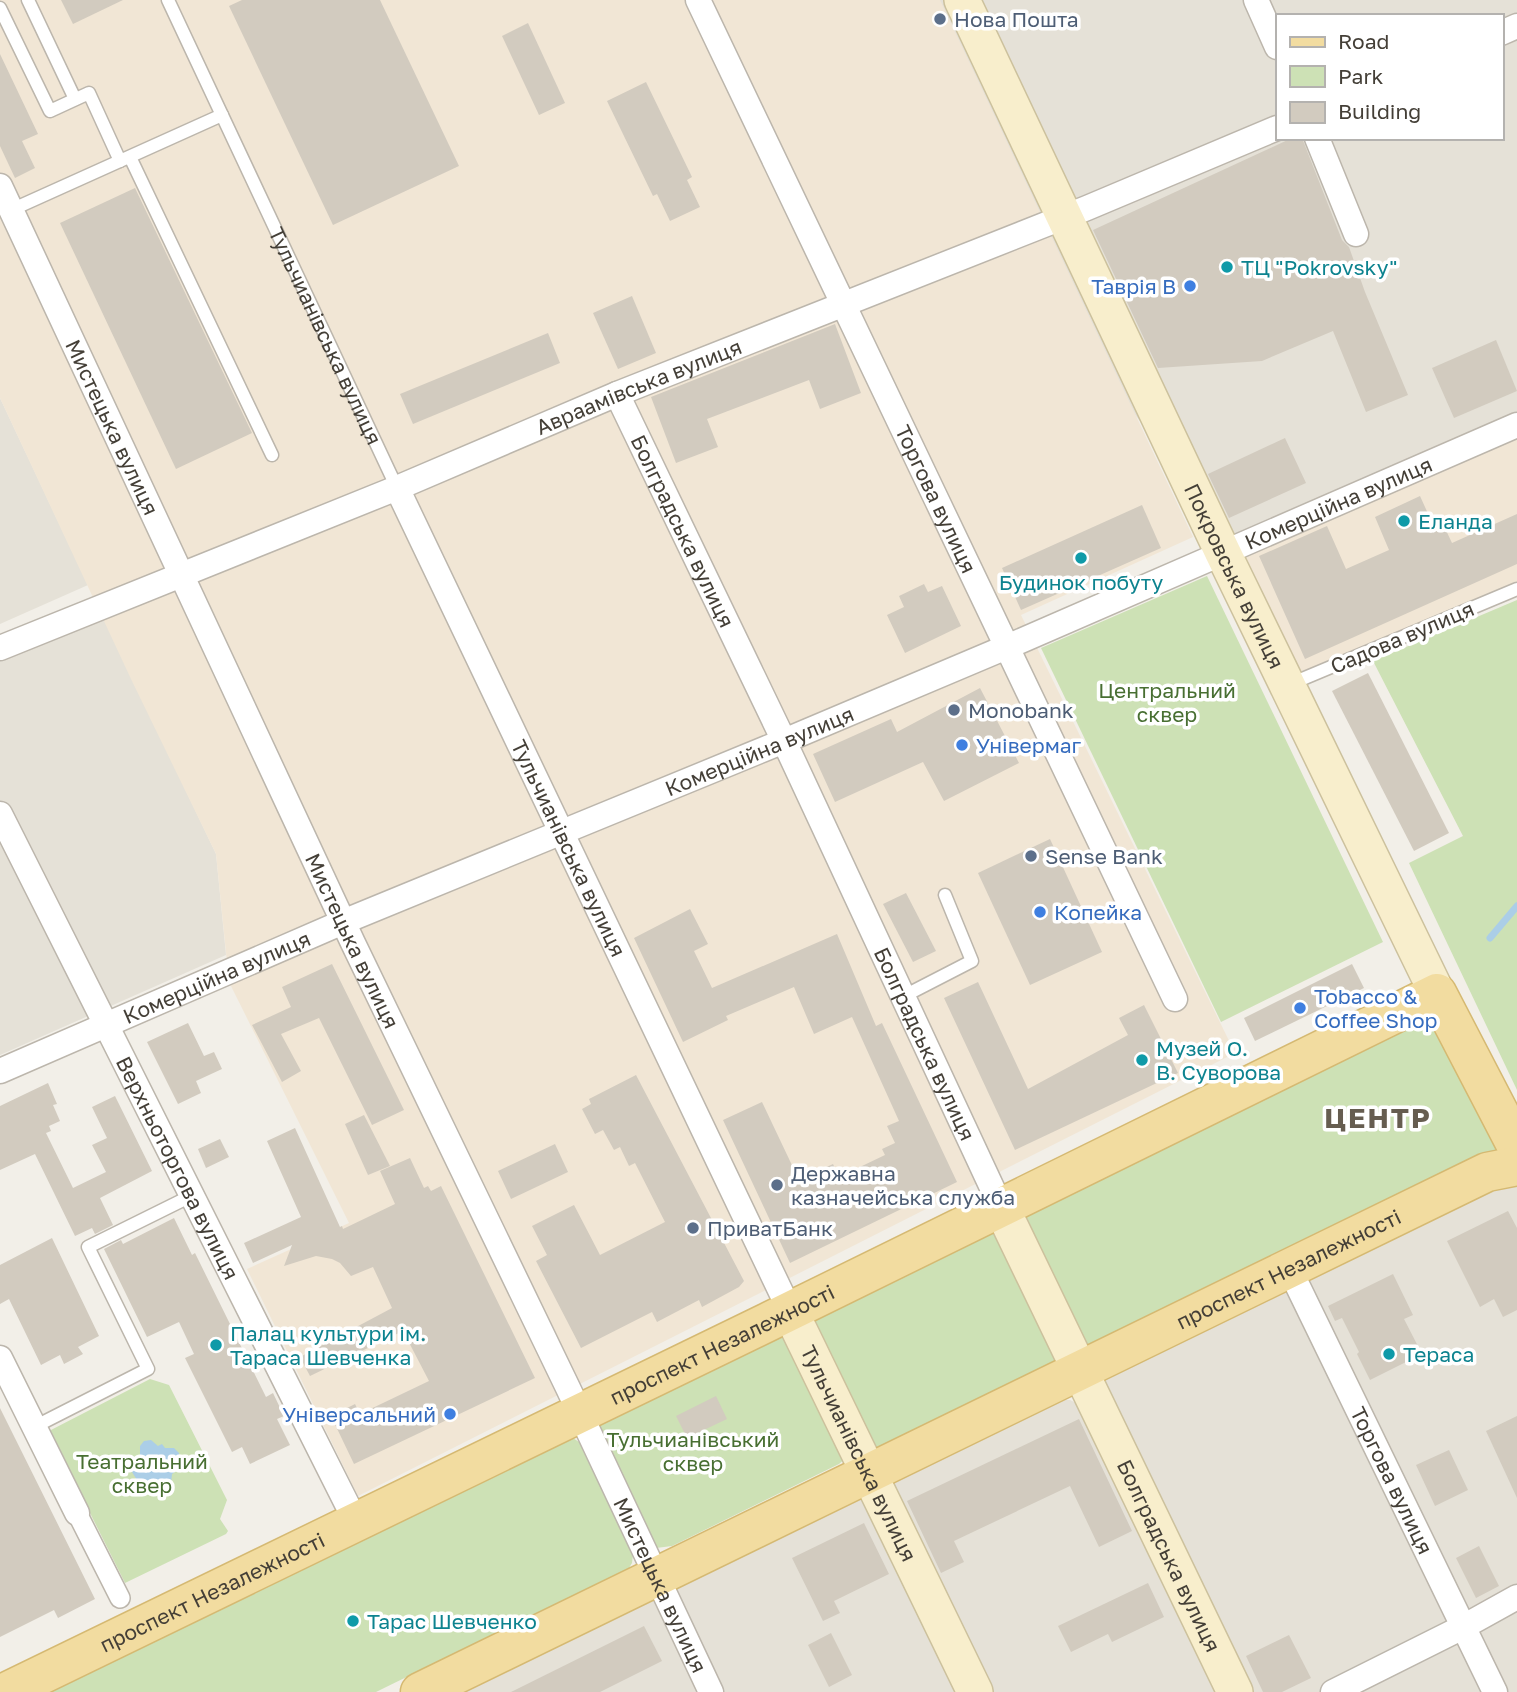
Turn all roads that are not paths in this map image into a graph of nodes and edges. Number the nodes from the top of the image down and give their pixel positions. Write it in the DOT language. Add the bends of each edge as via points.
graph roads {
  1 [pos="28,0"];
  2 [pos="168,0"];
  3 [pos="698,0"];
  4 [pos="962,0"];
  5 [pos="1256,0"];
  6 [pos="0,8"];
  7 [pos="1276,45"];
  8 [pos="75,99"];
  9 [pos="222,115"];
  10 [pos="1276,128"];
  11 [pos="1318,140"];
  12 [pos="125,159"];
  13 [pos="0,186"];
  14 [pos="6,213"];
  15 [pos="1065,216"];
  16 [pos="1356,234"];
  17 [pos="845,303"];
  18 [pos="617,394"];
  19 [pos="1517,425"];
  20 [pos="272,456"];
  21 [pos="397,488"];
  22 [pos="1223,553"];
  23 [pos="183,574"];
  24 [pos="1517,589"];
  25 [pos="1005,647"];
  26 [pos="0,648"];
  27 [pos="1288,685"];
  28 [pos="784,741"];
  29 [pos="0,814"];
  30 [pos="562,831"];
  31 [pos="945,895"];
  32 [pos="343,922"];
  33 [pos="1437,993"];
  34 [pos="904,996"];
  35 [pos="1175,999"];
  36 [pos="105,1024"];
  37 [pos="0,1071"];
  38 [pos="1517,1147"];
  39 [pos="1517,1166"];
  40 [pos="191,1196"];
  41 [pos="1001,1207"];
  42 [pos="1289,1268"];
  43 [pos="790,1311"];
  44 [pos="0,1357"];
  45 [pos="1079,1370"];
  46 [pos="579,1414"];
  47 [pos="34,1427"];
  48 [pos="869,1472"];
  49 [pos="77,1513"];
  50 [pos="356,1522"];
  51 [pos="656,1576"];
  52 [pos="1517,1597"];
  53 [pos="120,1598"];
  54 [pos="1463,1627"];
  55 [pos="6,1692"];
  56 [pos="420,1692"];
  57 [pos="711,1692"];
  58 [pos="975,1692"];
  59 [pos="1235,1692"];
  60 [pos="1333,1692"];
  61 [pos="1495,1692"];
  1 -- 8 [label="lane"];
  2 -- 9 [label="lane, Тульчианівська вулиця"];
  3 -- 17 [label="street, Торгова вулиця"];
  4 -- 15 [label="main road, Покровська вулиця"];
  5 -- 7 [label="street"];
  6 -- 8 [label="lane" via="50,111"];
  8 -- 12 [label="lane" via="89,93"];
  9 -- 12 [label="lane"];
  9 -- 21 [label="lane, Тульчианівська вулиця"];
  10 -- 15 [label="street, Авраамівська вулиця"];
  11 -- 16 [label="street"];
  12 -- 14 [label="lane"];
  12 -- 20 [label="lane"];
  13 -- 14 [label="street, Мистецька вулиця"];
  14 -- 23 [label="street, Мистецька вулиця"];
  15 -- 17 [label="street, Авраамівська вулиця"];
  15 -- 22 [label="main road, Покровська вулиця"];
  17 -- 18 [label="street, Авраамівська вулиця"];
  17 -- 25 [label="street, Торгова вулиця"];
  18 -- 21 [label="street, Авраамівська вулиця"];
  18 -- 28 [label="street, Болградська вулиця"];
  19 -- 22 [label="street, Комерційна вулиця"];
  21 -- 23 [label="street, Авраамівська вулиця"];
  21 -- 30 [label="street, Тульчианівська вулиця"];
  22 -- 25 [label="street, Комерційна вулиця"];
  22 -- 27 [label="main road, Покровська вулиця"];
  23 -- 26 [label="street, Авраамівська вулиця"];
  23 -- 32 [label="street, Мистецька вулиця"];
  24 -- 27 [label="lane, Садова вулиця"];
  25 -- 28 [label="street, Комерційна вулиця"];
  25 -- 35 [label="street, Торгова вулиця"];
  27 -- 33 [label="main road, Покровська вулиця"];
  28 -- 30 [label="street, Комерційна вулиця"];
  28 -- 34 [label="street, Болградська вулиця"];
  29 -- 36 [label="street, Верхньоторгова вулиця"];
  30 -- 32 [label="street, Комерційна вулиця"];
  30 -- 43 [label="street, Тульчианівська вулиця"];
  31 -- 34 [label="lane" via="972,961"];
  32 -- 36 [label="street, Комерційна вулиця"];
  32 -- 46 [label="street, Мистецька вулиця"];
  33 -- 38 [label="main road, Покровська вулиця"];
  33 -- 41 [label="main road, проспект Незалежності"];
  34 -- 41 [label="street, Болградська вулиця"];
  36 -- 37 [label="street, Комерційна вулиця"];
  36 -- 40 [label="street, Верхньоторгова вулиця"];
  39 -- 42 [label="main road, проспект Незалежності" via="1487,1172"];
  40 -- 47 [label="lane" via="88,1247 148,1369"];
  40 -- 50 [label="street, Верхньоторгова вулиця"];
  41 -- 43 [label="main road, проспект Незалежності"];
  41 -- 45 [label="main road, Болградська вулиця"];
  42 -- 45 [label="main road, проспект Незалежності"];
  42 -- 54 [label="street, Торгова вулиця"];
  43 -- 46 [label="main road, проспект Незалежності"];
  43 -- 48 [label="main road, Тульчианівська вулиця"];
  44 -- 47 [label="street"];
  45 -- 48 [label="main road, проспект Незалежності"];
  45 -- 59 [label="main road, Болградська вулиця"];
  46 -- 50 [label="main road, проспект Незалежності"];
  46 -- 51 [label="street, Мистецька вулиця"];
  47 -- 49 [label="street"];
  48 -- 51 [label="main road, проспект Незалежності"];
  48 -- 58 [label="main road, Тульчианівська вулиця"];
  49 -- 53 [label="street"];
  50 -- 55 [label="main road, проспект Незалежності"];
  51 -- 56 [label="main road, проспект Незалежності"];
  51 -- 57 [label="street, Мистецька вулиця"];
  52 -- 54 [label="street"];
  54 -- 60 [label="street"];
  54 -- 61 [label="street, Торгова вулиця"];
}
